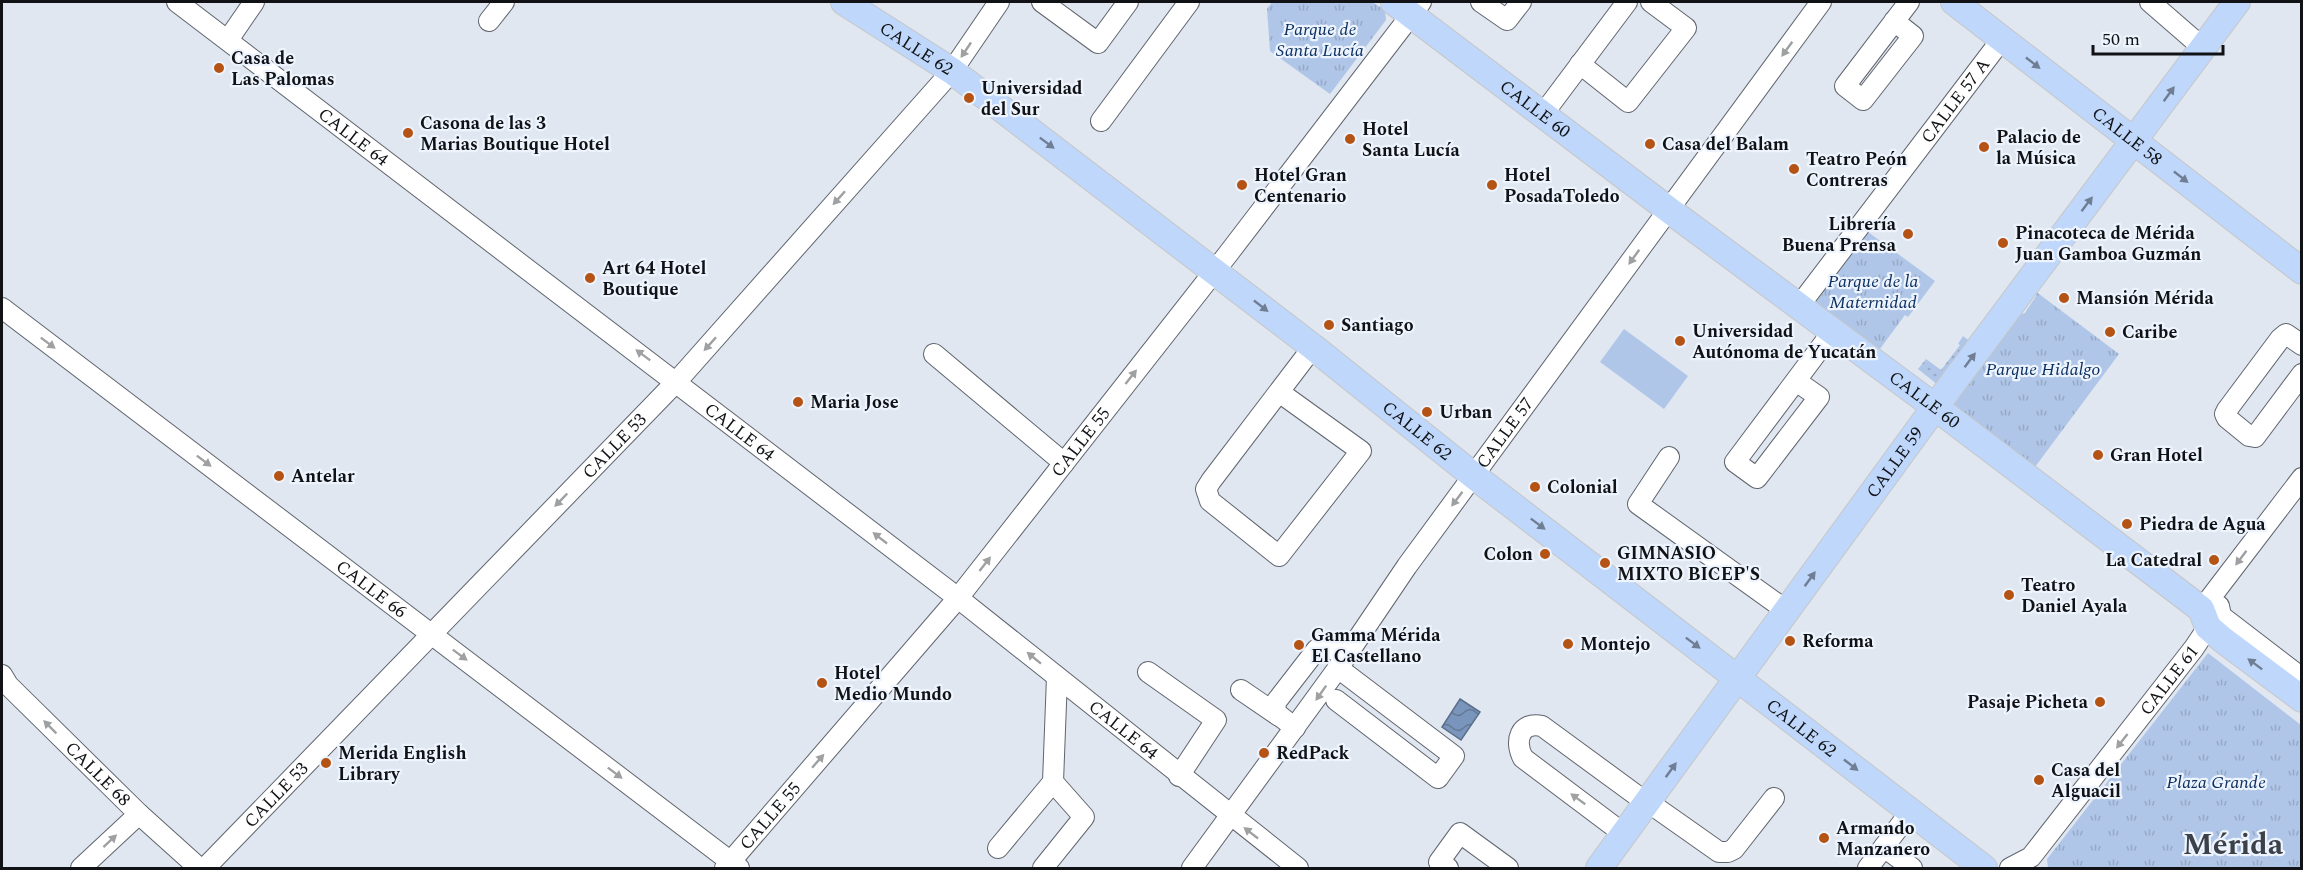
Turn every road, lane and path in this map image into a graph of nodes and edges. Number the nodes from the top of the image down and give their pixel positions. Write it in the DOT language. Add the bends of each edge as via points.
graph roads {
  1 [pos="177,2"];
  2 [pos="254,2"];
  3 [pos="504,2"];
  4 [pos="844,2"];
  5 [pos="999,2"];
  6 [pos="1042,2"];
  7 [pos="1128,2"];
  8 [pos="1189,2"];
  9 [pos="1380,2"];
  10 [pos="1481,2"];
  11 [pos="1521,2"];
  12 [pos="1627,2"];
  13 [pos="1651,2"];
  14 [pos="1821,2"];
  15 [pos="1909,2"];
  16 [pos="1954,2"];
  17 [pos="2150,2"];
  18 [pos="2237,2"];
  19 [pos="1414,8"];
  20 [pos="489,21"];
  21 [pos="1894,21"];
  22 [pos="2002,39"];
  23 [pos="228,40"];
  24 [pos="2203,48"];
  25 [pos="1580,64"];
  26 [pos="952,70"];
  27 [pos="1546,110"];
  28 [pos="1101,121"];
  29 [pos="2134,142"];
  30 [pos="1671,209"];
  31 [pos="1222,259"];
  32 [pos="2301,271"];
  33 [pos="1802,302"];
  34 [pos="2,308"];
  35 [pos="1831,335"];
  36 [pos="2301,345"];
  37 [pos="1313,347"];
  38 [pos="934,354"];
  39 [pos="677,381"];
  40 [pos="1796,381"];
  41 [pos="1279,392"];
  42 [pos="2296,392"];
  43 [pos="1936,408"];
  44 [pos="1670,457"];
  45 [pos="1064,463"];
  46 [pos="1474,476"];
  47 [pos="2301,478"];
  48 [pos="958,598"];
  49 [pos="2189,601"];
  50 [pos="1787,611"];
  51 [pos="2213,616"];
  52 [pos="432,634"];
  53 [pos="1342,662"];
  54 [pos="1148,672"];
  55 [pos="2,675"];
  56 [pos="1057,677"];
  57 [pos="1738,678"];
  58 [pos="2301,678"];
  59 [pos="1241,690"];
  60 [pos="2301,699"];
  61 [pos="1336,700"];
  62 [pos="1279,716"];
  63 [pos="1295,728"];
  64 [pos="1179,776"];
  65 [pos="1053,782"];
  66 [pos="1773,798"];
  67 [pos="1647,803"];
  68 [pos="1911,811"];
  69 [pos="139,814"];
  70 [pos="1230,817"];
  71 [pos="1624,834"];
  72 [pos="1884,847"];
  73 [pos="998,848"];
  74 [pos="732,866"];
  75 [pos="81,868"];
  76 [pos="199,868"];
  77 [pos="205,868"];
  78 [pos="1043,868"];
  79 [pos="1192,868"];
  80 [pos="1298,868"];
  81 [pos="1448,868"];
  82 [pos="1508,868"];
  83 [pos="1599,868"];
  84 [pos="1868,868"];
  85 [pos="1912,868"];
  86 [pos="1984,868"];
  87 [pos="2010,868"];
  1 -- 23 [label="street, CALLE 64"];
  2 -- 23 [label="street"];
  3 -- 20 [label="street"];
  4 -- 26 [label="main road, CALLE 62"];
  5 -- 26 [label="street, CALLE 53, one-way"];
  6 -- 7 [label="street" via="1098,43"];
  8 -- 28 [label="street"];
  9 -- 31 [label="street" via="1394,11 1396,17"];
  10 -- 11 [label="street" via="1507,20"];
  12 -- 25 [label="street"];
  13 -- 25 [label="street" via="1686,28 1628,102"];
  14 -- 30 [label="street, CALLE 57, one-way"];
  15 -- 21 [label="street"];
  16 -- 22 [label="main road, CALLE 58"];
  17 -- 24 [label="street"];
  18 -- 24 [label="main road, CALLE 59"];
  19 -- 27 [label="main road, CALLE 60"];
  19 -- 31 [label="street, CALLE 55"];
  22 -- 29 [label="main road, CALLE 58, one-way"];
  22 -- 33 [label="street, CALLE 57 A"];
  39 -- 23 [label="street, CALLE 64, one-way"];
  29 -- 24 [label="main road, CALLE 59, one-way"];
  25 -- 27 [label="street"];
  26 -- 31 [label="main road, CALLE 62, one-way"];
  26 -- 39 [label="street, CALLE 53, one-way"];
  27 -- 30 [label="main road, CALLE 60"];
  29 -- 32 [label="main road, CALLE 58, one-way"];
  43 -- 29 [label="main road, CALLE 59, one-way"];
  30 -- 31 [label="street" via="1653,209 1420,31 1410,28"];
  30 -- 33 [label="main road, CALLE 60"];
  30 -- 35 [label="street"];
  30 -- 46 [label="street, CALLE 57, one-way"];
  31 -- 37 [label="main road, CALLE 62, one-way"];
  45 -- 31 [label="street, CALLE 55, one-way"];
  33 -- 35 [label="main road, CALLE 60"];
  33 -- 43 [label="street"];
  34 -- 52 [label="street, CALLE 66, one-way"];
  35 -- 40 [label="street"];
  35 -- 43 [label="main road, CALLE 60"];
  36 -- 42 [label="street" via="2286,334 2283,336 2226,414 2255,437"];
  37 -- 41 [label="street"];
  37 -- 46 [label="main road, CALLE 62"];
  38 -- 45 [label="street"];
  48 -- 39 [label="street, CALLE 64, one-way"];
  39 -- 52 [label="street, CALLE 53, one-way"];
  40 -- 40 [label="street" via="1735,462 1757,478 1819,397"];
  41 -- 41 [label="street" via="1206,489 1210,501 1279,556 1361,451"];
  43 -- 49 [label="street"];
  50 -- 43 [label="main road, CALLE 59, one-way"];
  43 -- 51 [label="main road, CALLE 60"];
  44 -- 50 [label="street" via="1638,504"];
  48 -- 45 [label="street, CALLE 55, one-way"];
  46 -- 53 [label="street, CALLE 57, one-way"];
  46 -- 57 [label="main road, CALLE 62, one-way"];
  47 -- 51 [label="street, CALLE 61, one-way" via="2208,601"];
  56 -- 48 [label="street, CALLE 64, one-way"];
  74 -- 48 [label="street, CALLE 55, one-way"];
  50 -- 57 [label="main road, CALLE 59"];
  51 -- 58 [label="street" via="2221,616"];
  60 -- 51 [label="main road, CALLE 60, one-way"];
  51 -- 87 [label="street, CALLE 61, one-way" via="2194,648 2031,857"];
  52 -- 74 [label="street, CALLE 66, one-way"];
  52 -- 77 [label="street, CALLE 53"];
  53 -- 61 [label="street" via="1454,756 1438,778"];
  53 -- 62 [label="street" via="1329,647 1312,653 1276,702 1275,712"];
  53 -- 63 [label="street, CALLE 57, one-way"];
  54 -- 64 [label="street" via="1216,720"];
  69 -- 55 [label="street, CALLE 68, one-way"];
  56 -- 64 [label="street, CALLE 64"];
  56 -- 65 [label="street"];
  67 -- 57 [label="main road, CALLE 59, one-way"];
  57 -- 68 [label="main road, CALLE 62, one-way"];
  59 -- 62 [label="street"];
  62 -- 63 [label="street"];
  63 -- 70 [label="street, CALLE 57"];
  64 -- 70 [label="street, CALLE 64"];
  65 -- 73 [label="street"];
  65 -- 78 [label="street" via="1084,817"];
  66 -- 67 [label="street" via="1728,852 1719,852"];
  67 -- 71 [label="main road, CALLE 59"];
  71 -- 67 [label="street, one-way" via="1522,759 1517,748 1525,728 1542,726"];
  68 -- 72 [label="street"];
  68 -- 86 [label="main road, CALLE 62"];
  75 -- 69 [label="street, one-way"];
  69 -- 76 [label="street, CALLE 68"];
  70 -- 79 [label="street, CALLE 57"];
  80 -- 70 [label="street, CALLE 64, one-way"];
  71 -- 83 [label="main road, CALLE 59"];
  72 -- 84 [label="street"];
  72 -- 85 [label="street"];
  81 -- 82 [label="street" via="1439,862 1460,833"];
}
